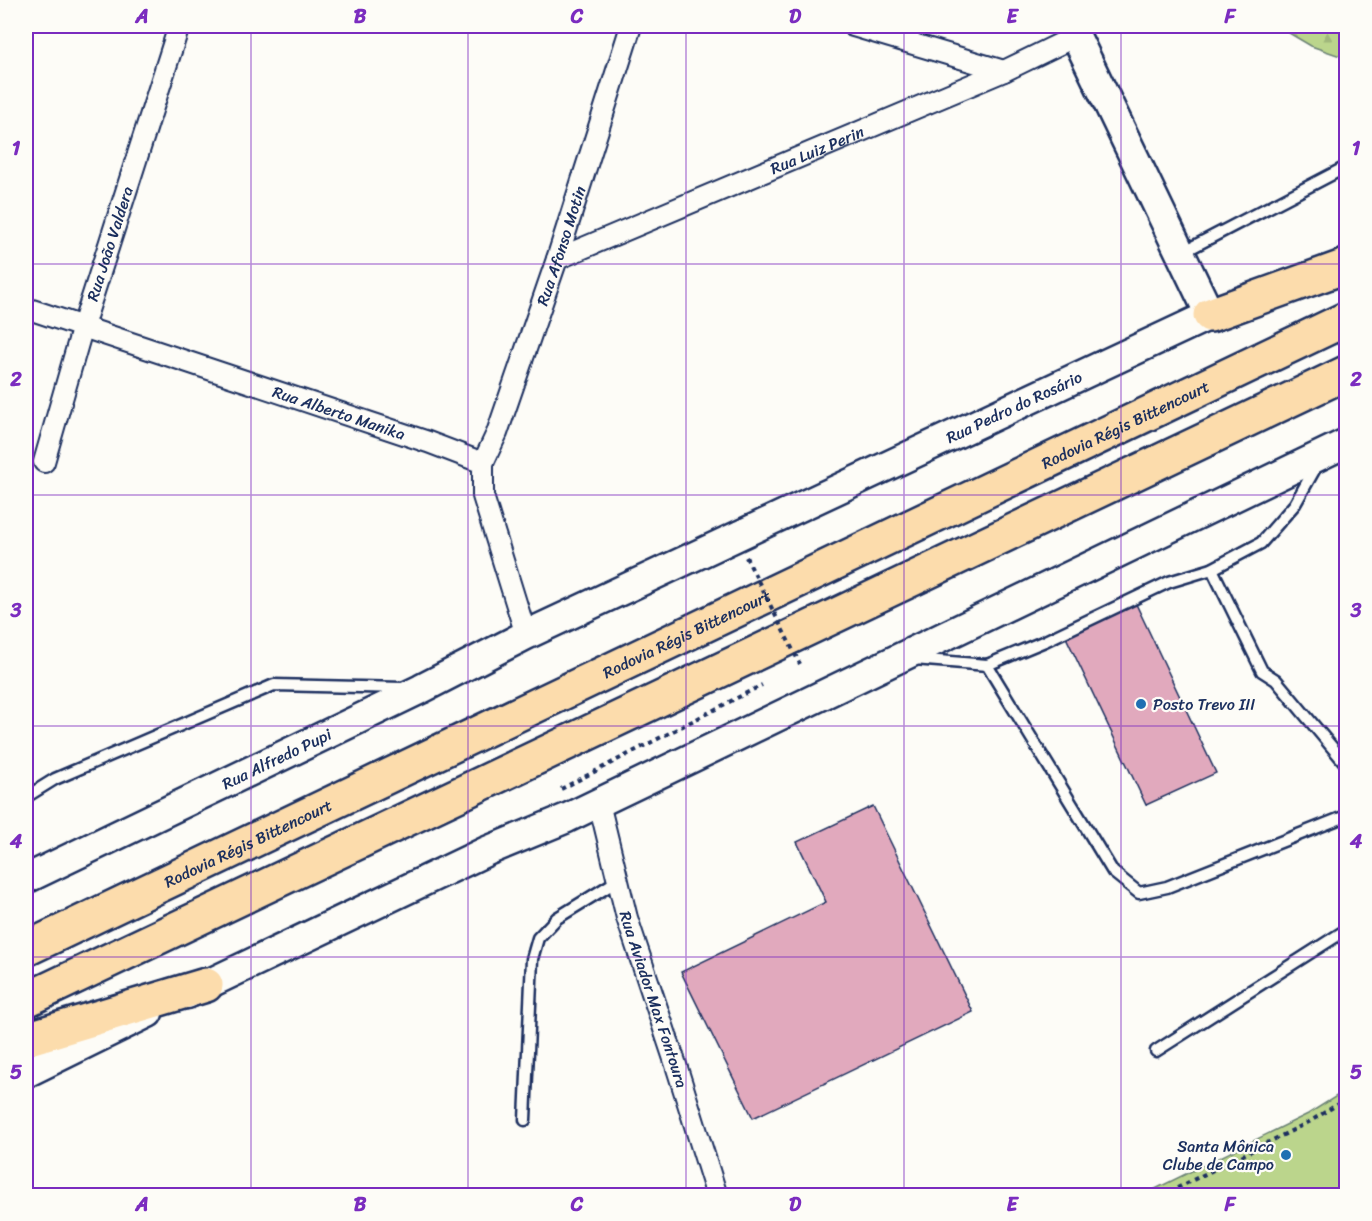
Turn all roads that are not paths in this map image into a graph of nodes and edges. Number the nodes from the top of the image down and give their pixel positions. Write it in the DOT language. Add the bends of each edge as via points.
graph roads {
  1 [pos="178,26"];
  2 [pos="631,26"];
  3 [pos="853,26"];
  4 [pos="1073,31"];
  5 [pos="1004,70"];
  6 [pos="1347,167"];
  7 [pos="1181,253"];
  8 [pos="557,259"];
  9 [pos="1347,266"];
  10 [pos="26,308"];
  11 [pos="1210,315"];
  12 [pos="1347,319"];
  13 [pos="84,326"];
  14 [pos="1347,373"];
  15 [pos="1334,450"];
  16 [pos="44,462"];
  17 [pos="483,463"];
  18 [pos="1212,569"];
  19 [pos="526,635"];
  20 [pos="902,658"];
  21 [pos="987,665"];
  22 [pos="422,689"];
  23 [pos="1347,764"];
  24 [pos="26,797"];
  25 [pos="599,802"];
  26 [pos="1347,816"];
  27 [pos="26,879"];
  28 [pos="617,881"];
  29 [pos="1347,930"];
  30 [pos="26,949"];
  31 [pos="206,985"];
  32 [pos="26,1000"];
  33 [pos="26,1039"];
  34 [pos="1156,1051"];
  35 [pos="26,1072"];
  36 [pos="525,1120"];
  37 [pos="717,1196"];
  1 -- 13 [label="street, Rua João Valdera"];
  2 -- 8 [label="street, Rua Afonso Motin"];
  3 -- 5 [label="street"];
  4 -- 5 [label="street, Rua Luiz Perin"];
  4 -- 7 [label="street"];
  5 -- 8 [label="street, Rua Luiz Perin"];
  6 -- 7 [label="lane"];
  7 -- 11 [label="street"];
  8 -- 17 [label="street, Rua Afonso Motin"];
  9 -- 11 [label="highway"];
  10 -- 13 [label="street, Rua Alberto Manika"];
  11 -- 19 [label="street, Rua Pedro do Rosário"];
  12 -- 30 [label="highway, Rodovia Régis Bittencourt"];
  13 -- 16 [label="street, Rua João Valdera"];
  13 -- 17 [label="street, Rua Alberto Manika"];
  14 -- 32 [label="highway"];
  15 -- 18 [label="lane" via="1261,543"];
  15 -- 20 [label="street"];
  17 -- 19 [label="street" via="483,496"];
  18 -- 21 [label="lane" via="1169,582"];
  18 -- 23 [label="lane" via="1262,670 1276,680"];
  19 -- 22 [label="street, Rua Alfredo Pupi"];
  20 -- 21 [label="lane"];
  20 -- 25 [label="street"];
  21 -- 26 [label="lane" via="1113,872 1138,893 1167,887"];
  22 -- 24 [label="lane" via="274,685 55,779"];
  22 -- 27 [label="street, Rua Alfredo Pupi"];
  25 -- 28 [label="street, Rua Aviador Max Fontoura"];
  25 -- 31 [label="street"];
  28 -- 36 [label="lane" via="557,918 538,938 532,959"];
  28 -- 37 [label="street, Rua Aviador Max Fontoura"];
  29 -- 34 [label="lane"];
  31 -- 33 [label="highway"];
  31 -- 35 [label="street"];
}
